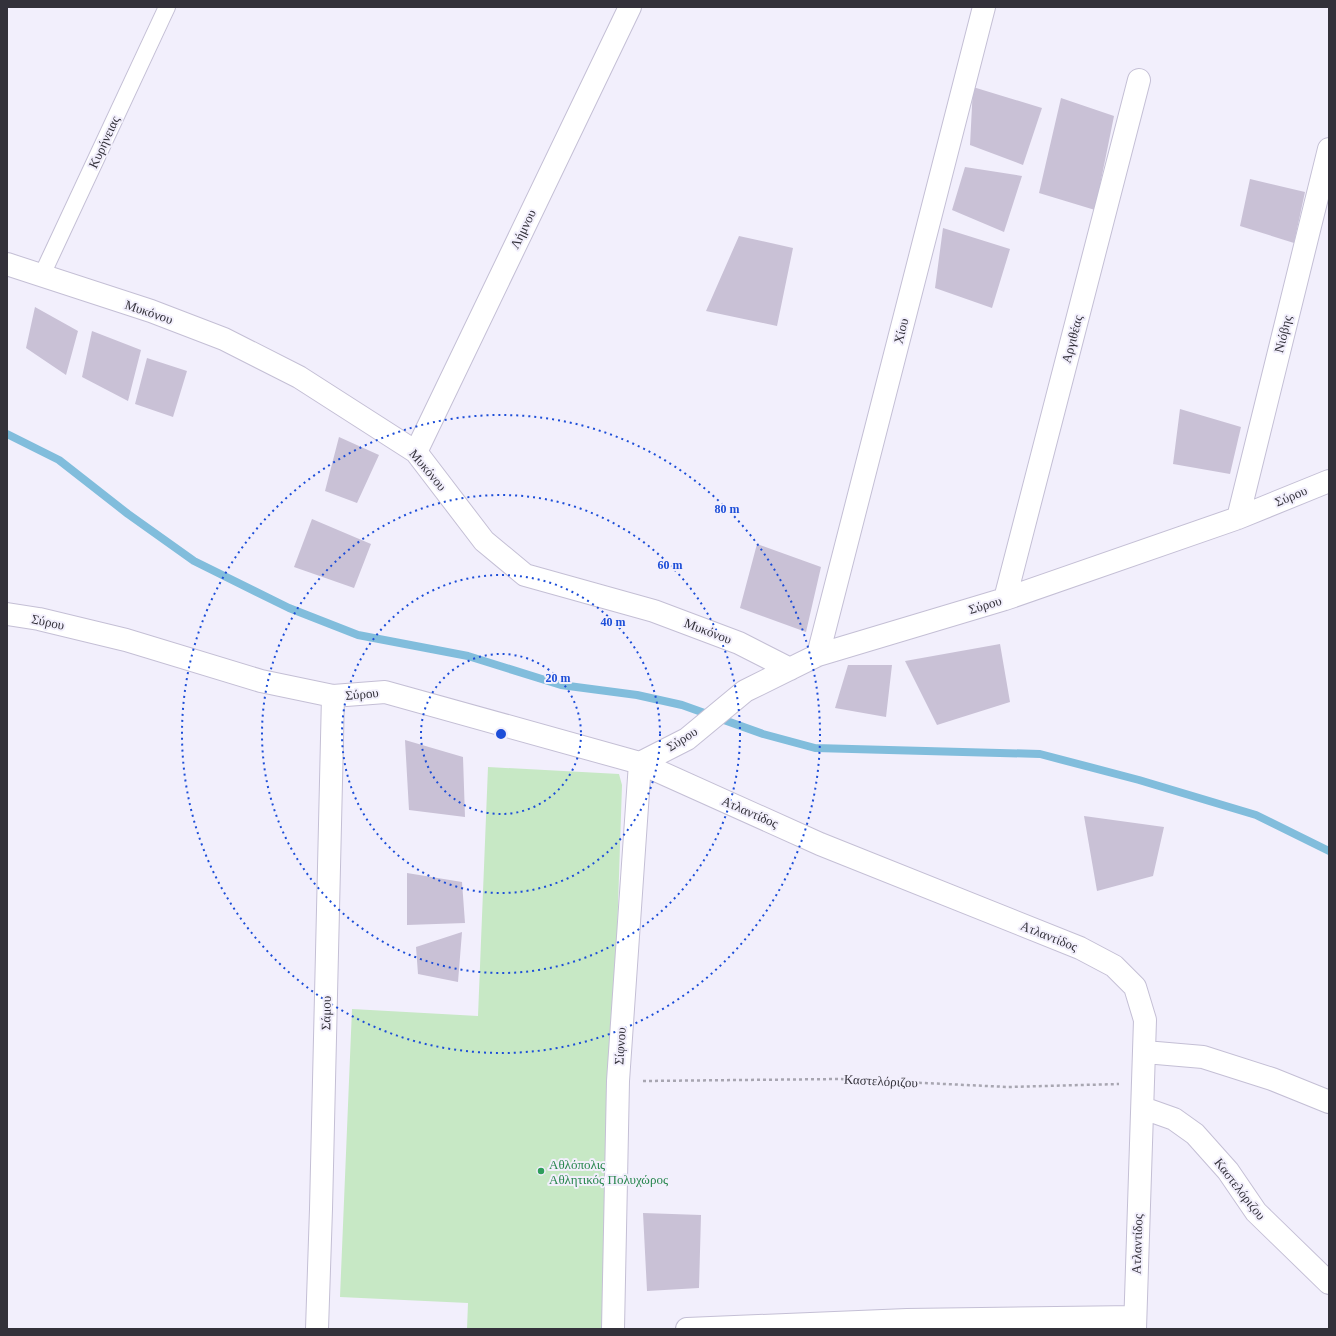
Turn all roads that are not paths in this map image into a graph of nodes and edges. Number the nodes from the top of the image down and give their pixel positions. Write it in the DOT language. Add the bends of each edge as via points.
graph roads {
  1 [pos="168,7"];
  2 [pos="630,7"];
  3 [pos="984,7"];
  4 [pos="1139,80"];
  5 [pos="1329,149"];
  6 [pos="7,264"];
  7 [pos="41,277"];
  8 [pos="416,452"];
  9 [pos="1329,481"];
  10 [pos="1238,518"];
  11 [pos="1005,599"];
  12 [pos="7,614"];
  13 [pos="818,655"];
  14 [pos="790,669"];
  15 [pos="333,696"];
  16 [pos="640,763"];
  17 [pos="1145,1052"];
  18 [pos="1329,1102"];
  19 [pos="1143,1108"];
  20 [pos="1329,1283"];
  21 [pos="1135,1323"];
  22 [pos="317,1329"];
  23 [pos="613,1329"];
  24 [pos="687,1329"];
  1 -- 7 [label="lane, Κυρήνειας"];
  2 -- 8 [label="street, Λήμνου"];
  3 -- 13 [label="street, Χίου"];
  4 -- 11 [label="street, Αργιθέας"];
  5 -- 10 [label="street, Νιόβης"];
  6 -- 7 [label="street, Μυκόνου"];
  7 -- 8 [label="street, Μυκόνου" via="150,311 224,339 299,377"];
  8 -- 14 [label="street, Μυκόνου" via="484,541 525,575 654,611 739,643"];
  9 -- 10 [label="street, Σύρου"];
  10 -- 11 [label="street, Σύρου"];
  11 -- 13 [label="street, Σύρου"];
  12 -- 15 [label="street, Σύρου" via="126,640 261,681"];
  13 -- 14 [label="street, Σύρου"];
  14 -- 16 [label="street, Σύρου" via="745,691 687,739"];
  15 -- 16 [label="street, Σύρου" via="385,692"];
  15 -- 22 [label="street, Σάμου"];
  16 -- 17 [label="street, Ατλαντίδος" via="820,844 1080,948 1114,966 1135,987 1145,1020"];
  16 -- 23 [label="street, Σίφνου" via="618,1081"];
  17 -- 18 [label="street" via="1203,1056 1272,1079"];
  17 -- 19 [label="street, Ατλαντίδος"];
  19 -- 20 [label="street, Καστελόριζου" via="1174,1119 1195,1134 1228,1171 1256,1212"];
  19 -- 21 [label="street, Ατλαντίδος"];
  21 -- 24 [label="street" via="907,1320"];
}
